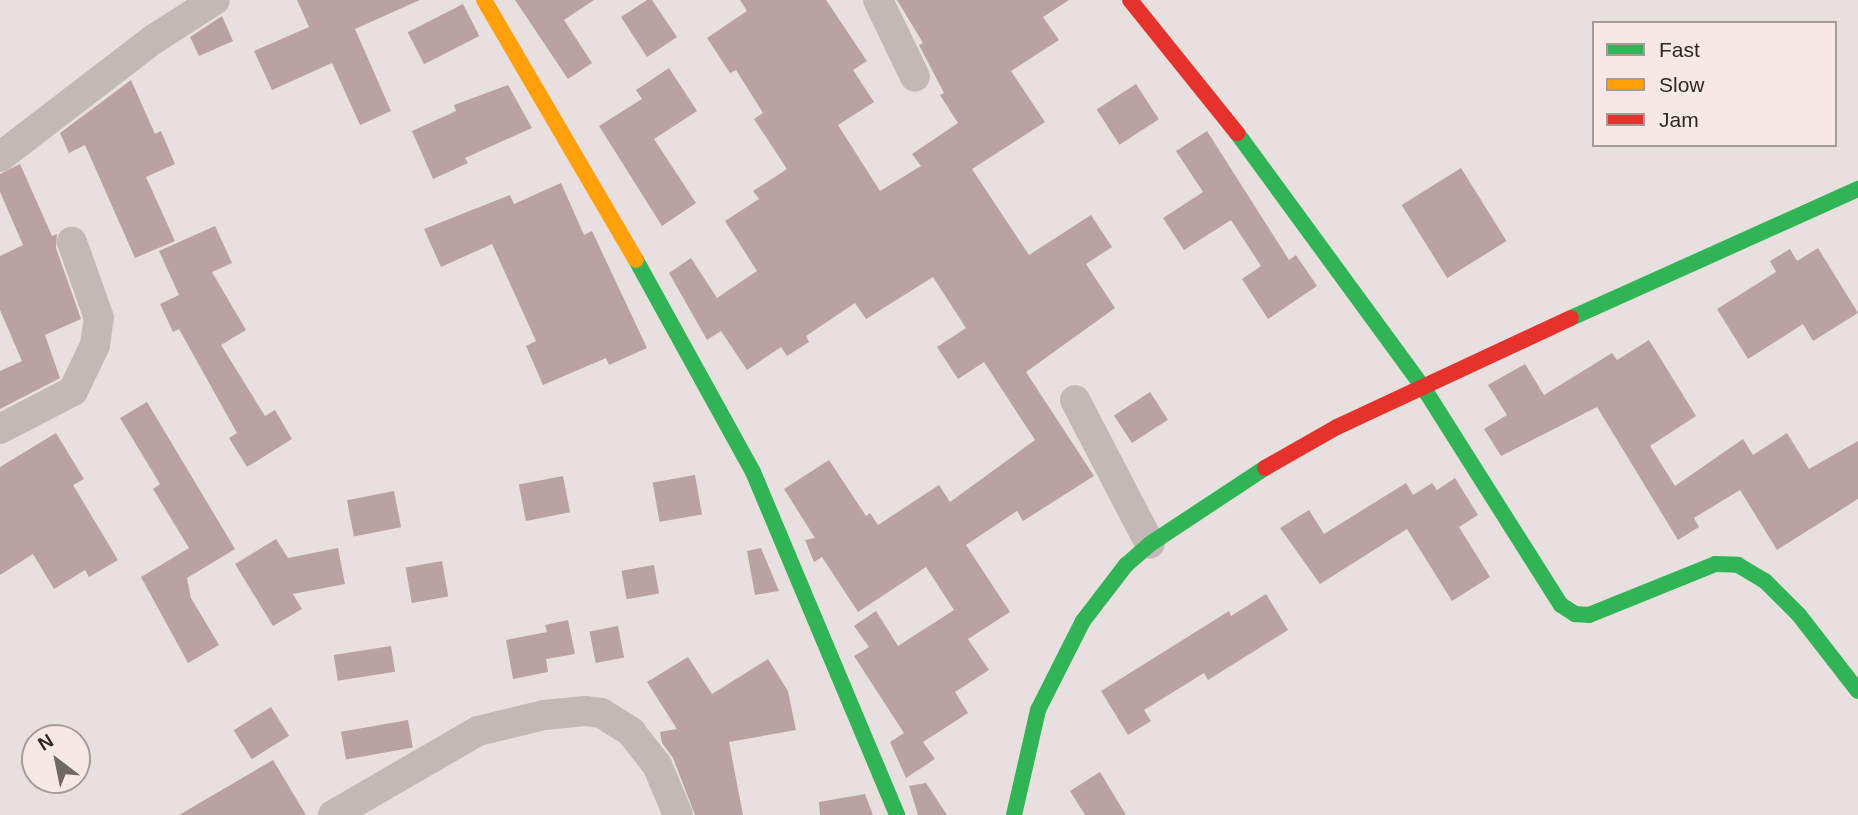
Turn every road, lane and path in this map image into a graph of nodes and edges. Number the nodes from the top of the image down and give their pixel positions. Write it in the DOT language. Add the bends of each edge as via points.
graph roads {
  1 [pos="215,0"];
  2 [pos="484,0"];
  3 [pos="878,0"];
  4 [pos="1130,0"];
  5 [pos="915,77"];
  6 [pos="0,157"];
  7 [pos="1858,189"];
  8 [pos="72,242"];
  9 [pos="1417,381"];
  10 [pos="1075,400"];
  11 [pos="0,429"];
  12 [pos="1148,540"];
  13 [pos="1858,691"];
  14 [pos="333,815"];
  15 [pos="678,815"];
  16 [pos="897,815"];
  17 [pos="1014,815"];
  1 -- 6 [label="street" via="154,39"];
  2 -- 16 [label="street" via="712,391 753,472"];
  3 -- 5 [label="street"];
  4 -- 9 [label="street" via="1197,78"];
  7 -- 9 [label="street"];
  8 -- 11 [label="street" via="99,318 95,345 73,391"];
  9 -- 12 [label="street" via="1251,475"];
  9 -- 13 [label="street" via="1567,610 1590,615 1694,571 1715,564 1738,565 1765,581 1799,615"];
  10 -- 12 [label="street"];
  12 -- 17 [label="street" via="1083,621 1038,710"];
  14 -- 15 [label="street" via="478,731 544,715 585,711 616,720 631,732 657,765"];
}
